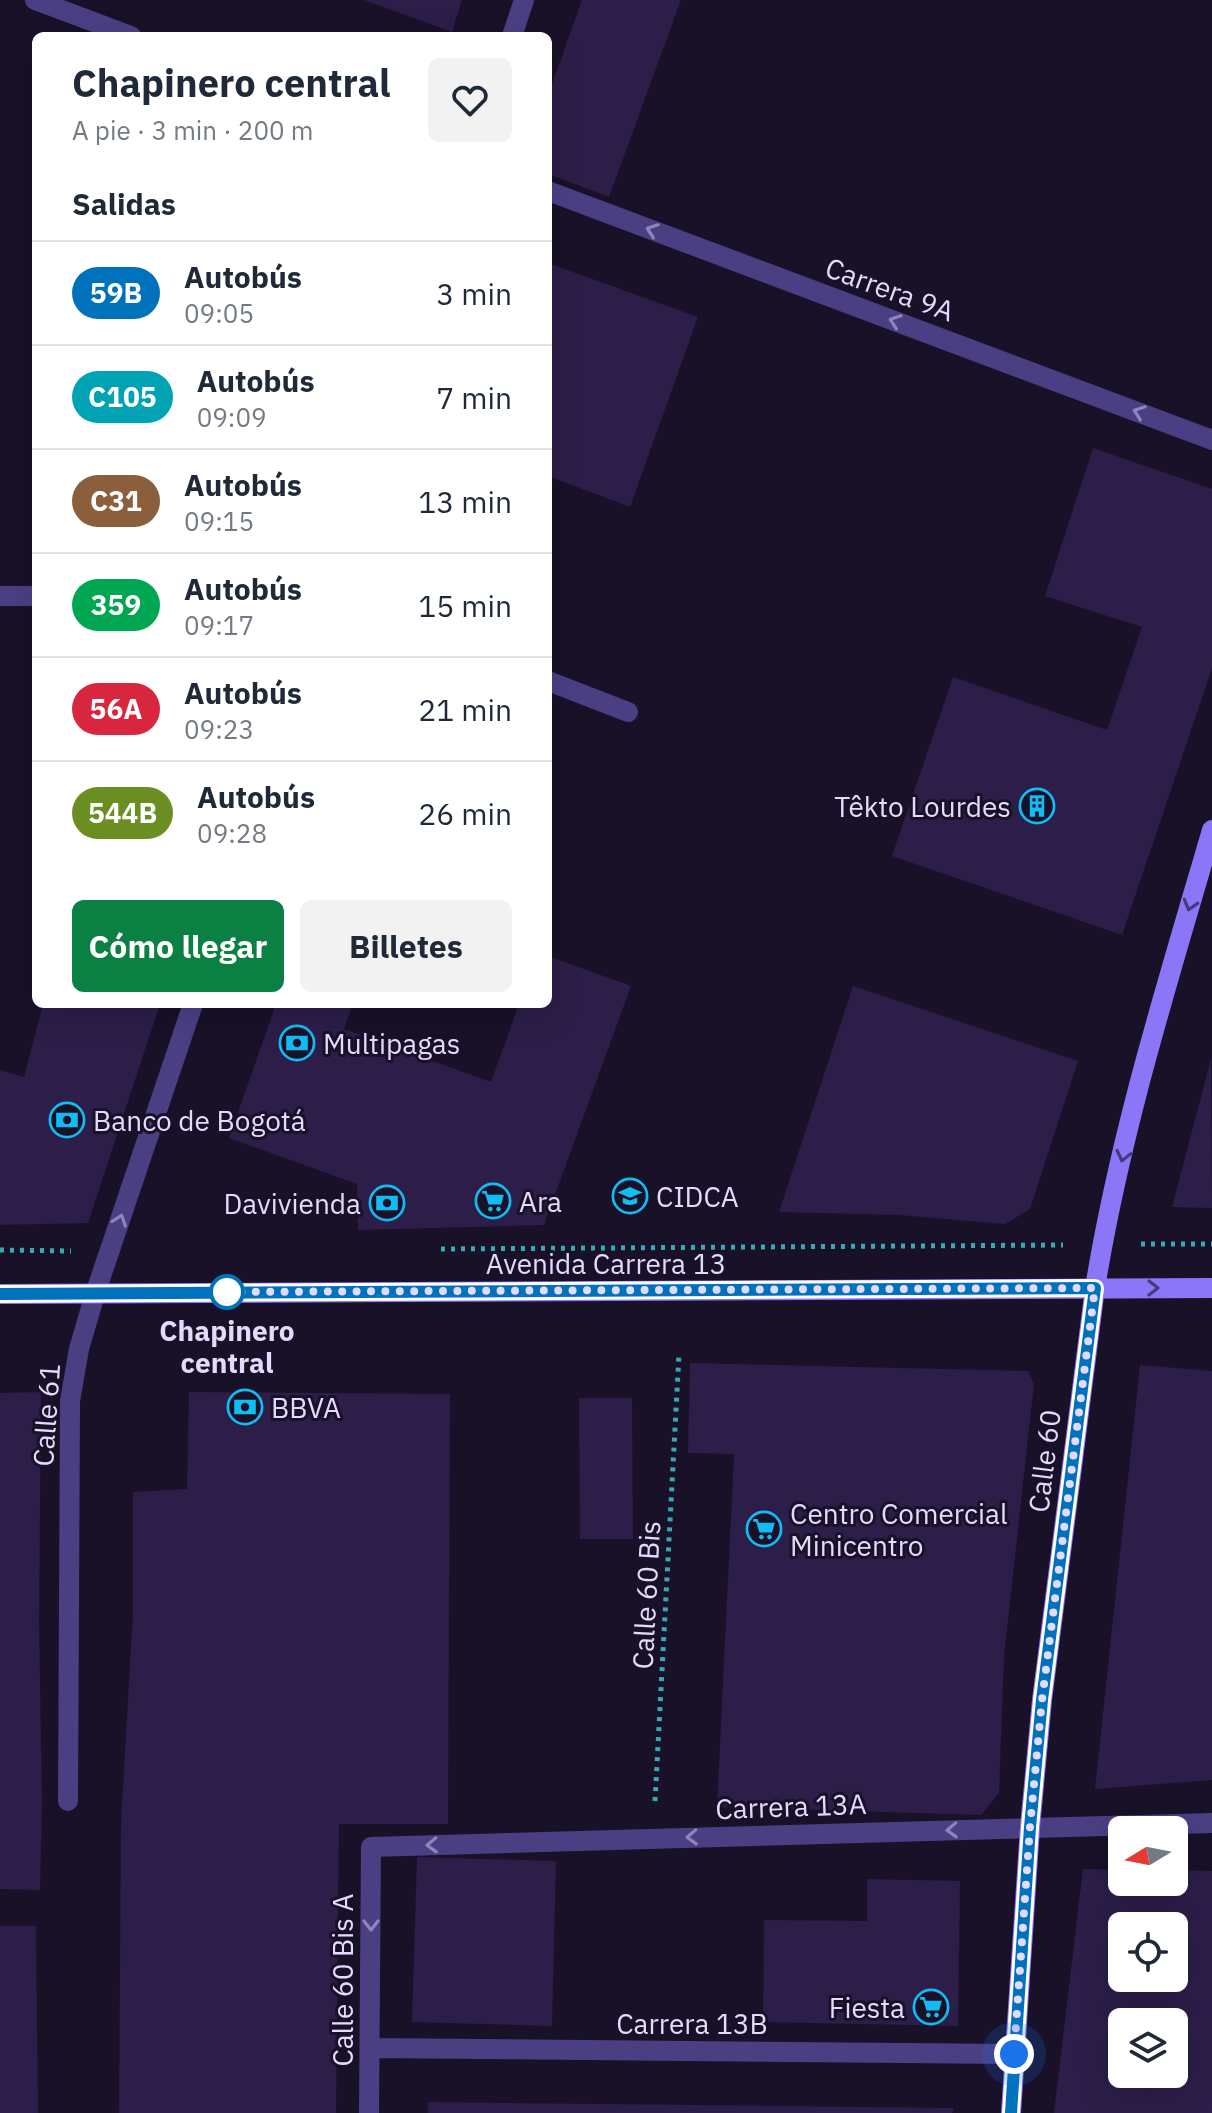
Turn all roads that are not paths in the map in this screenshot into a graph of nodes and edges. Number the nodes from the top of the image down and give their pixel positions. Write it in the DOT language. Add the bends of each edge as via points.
graph roads {
  1 [pos="35,0"];
  2 [pos="524,0"];
  3 [pos="120,32"];
  4 [pos="513,32"];
  5 [pos="552,192"];
  6 [pos="1212,440"];
  7 [pos="0,596"];
  8 [pos="32,596"];
  9 [pos="552,683"];
  10 [pos="628,712"];
  11 [pos="1212,830"];
  12 [pos="192,1008"];
  13 [pos="1095,1288"];
  14 [pos="1212,1288"];
  15 [pos="0,1294"];
  16 [pos="95,1294"];
  17 [pos="68,1801"];
  18 [pos="1212,1823"];
  19 [pos="1030,1827"];
  20 [pos="371,1847"];
  21 [pos="370,2048"];
  22 [pos="1014,2054"];
  23 [pos="369,2113"];
  24 [pos="1011,2113"];
  1 -- 3 [label="street"];
  2 -- 4 [label="street"];
  6 -- 5 [label="street, Carrera 9A, one-way"];
  7 -- 8 [label="street"];
  9 -- 10 [label="street"];
  11 -- 13 [label="street, Calle 60, one-way" via="1155,1025"];
  16 -- 12 [label="street, Calle 61, one-way"];
  13 -- 14 [label="street, Avenida Carrera 13, one-way"];
  13 -- 16 [label="street, Avenida Carrera 13"];
  13 -- 19 [label="street, Calle 60"];
  15 -- 16 [label="street, Avenida Carrera 13"];
  16 -- 17 [label="street, Calle 61" via="70,1401"];
  18 -- 19 [label="street, Carrera 13A"];
  19 -- 20 [label="street, Carrera 13A, one-way"];
  19 -- 22 [label="street, Calle 60"];
  20 -- 21 [label="street, Calle 60 Bis A, one-way"];
  21 -- 22 [label="street, Carrera 13B"];
  21 -- 23 [label="street, Calle 60 Bis A"];
  22 -- 24 [label="street, Calle 60"];
}
